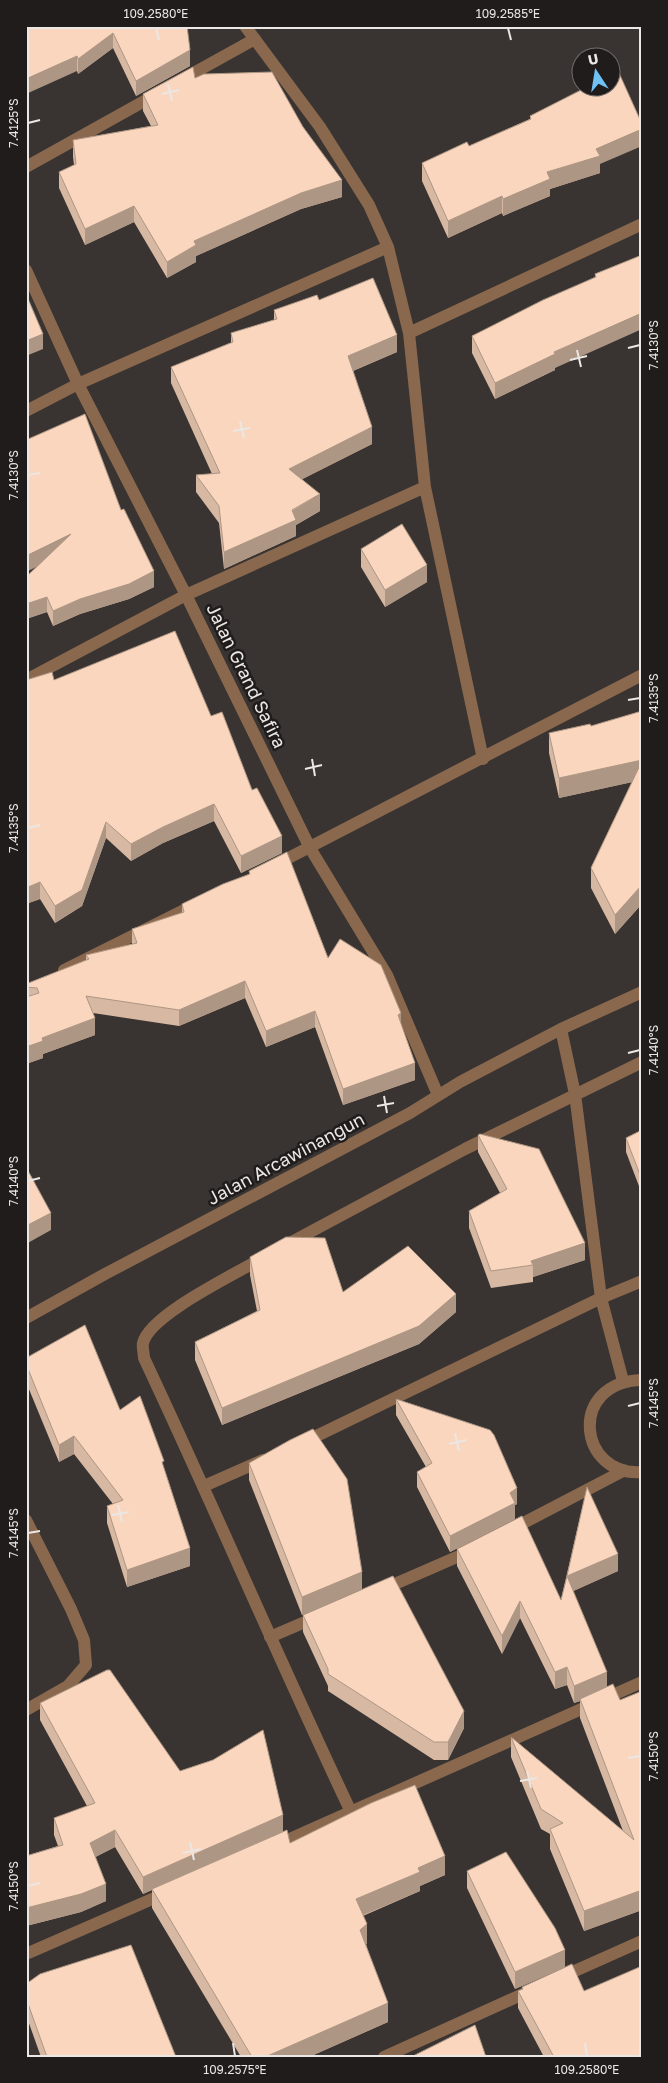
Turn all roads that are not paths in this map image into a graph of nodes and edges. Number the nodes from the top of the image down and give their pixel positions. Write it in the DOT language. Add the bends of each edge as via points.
graph roads {
  1 [pos="245,26"];
  2 [pos="255,39"];
  3 [pos="26,167"];
  4 [pos="640,225"];
  5 [pos="388,247"];
  6 [pos="26,270"];
  7 [pos="409,333"];
  8 [pos="78,384"];
  9 [pos="26,411"];
  10 [pos="425,487"];
  11 [pos="186,595"];
  12 [pos="642,675"];
  13 [pos="26,680"];
  14 [pos="483,759"];
  15 [pos="310,848"];
  16 [pos="266,870"];
  17 [pos="204,901"];
  18 [pos="53,976"];
  19 [pos="642,992"];
  20 [pos="561,1029"];
  21 [pos="642,1062"];
  22 [pos="575,1094"];
  23 [pos="438,1095"];
  24 [pos="642,1281"];
  25 [pos="601,1298"];
  26 [pos="26,1318"];
  27 [pos="642,1380"];
  28 [pos="623,1381"];
  29 [pos="292,1447"];
  30 [pos="275,1455"];
  31 [pos="623,1471"];
  32 [pos="642,1472"];
  33 [pos="204,1486"];
  34 [pos="26,1520"];
  35 [pos="502,1534"];
  36 [pos="485,1544"];
  37 [pos="370,1594"];
  38 [pos="335,1609"];
  39 [pos="270,1637"];
  40 [pos="642,1682"];
  41 [pos="26,1710"];
  42 [pos="351,1812"];
  43 [pos="261,1852"];
  44 [pos="180,1887"];
  45 [pos="642,1941"];
  46 [pos="26,1954"];
  47 [pos="384,2057"];
  1 -- 2 [label="street"];
  2 -- 3 [label="street"];
  2 -- 5 [label="street" via="320,127 369,205"];
  4 -- 7 [label="street"];
  5 -- 7 [label="street"];
  5 -- 8 [label="street"];
  6 -- 8 [label="street, Jalan Grand Safira"];
  7 -- 10 [label="street"];
  8 -- 9 [label="street"];
  8 -- 11 [label="street, Jalan Grand Safira"];
  10 -- 11 [label="street"];
  10 -- 14 [label="street"];
  11 -- 13 [label="street"];
  11 -- 15 [label="street, Jalan Grand Safira"];
  12 -- 14 [label="street"];
  14 -- 15 [label="street"];
  15 -- 16 [label="street"];
  15 -- 23 [label="street, Jalan Grand Safira" via="387,975"];
  17 -- 18 [label="street"];
  19 -- 20 [label="street, Jalan Arcawinangun"];
  20 -- 22 [label="street"];
  20 -- 23 [label="street, Jalan Arcawinangun"];
  21 -- 22 [label="street"];
  22 -- 25 [label="street"];
  22 -- 33 [label="street" via="464,1149 279,1249 180,1306 154,1325 143,1343 144,1358"];
  23 -- 26 [label="street, Jalan Arcawinangun" via="410,1113"];
  24 -- 25 [label="street"];
  25 -- 28 [label="street"];
  25 -- 29 [label="street"];
  27 -- 28 [label="street"];
  28 -- 31 [label="street" via="609,1388 597,1400 591,1414 590,1436 597,1452 607,1463"];
  30 -- 33 [label="street"];
  31 -- 32 [label="street"];
  31 -- 35 [label="street"];
  33 -- 39 [label="street"];
  34 -- 41 [label="street" via="84,1640 86,1665 68,1686"];
  36 -- 37 [label="street"];
  38 -- 39 [label="street"];
  39 -- 42 [label="street"];
  40 -- 42 [label="street"];
  42 -- 43 [label="street"];
  44 -- 46 [label="street"];
  45 -- 47 [label="street"];
}
